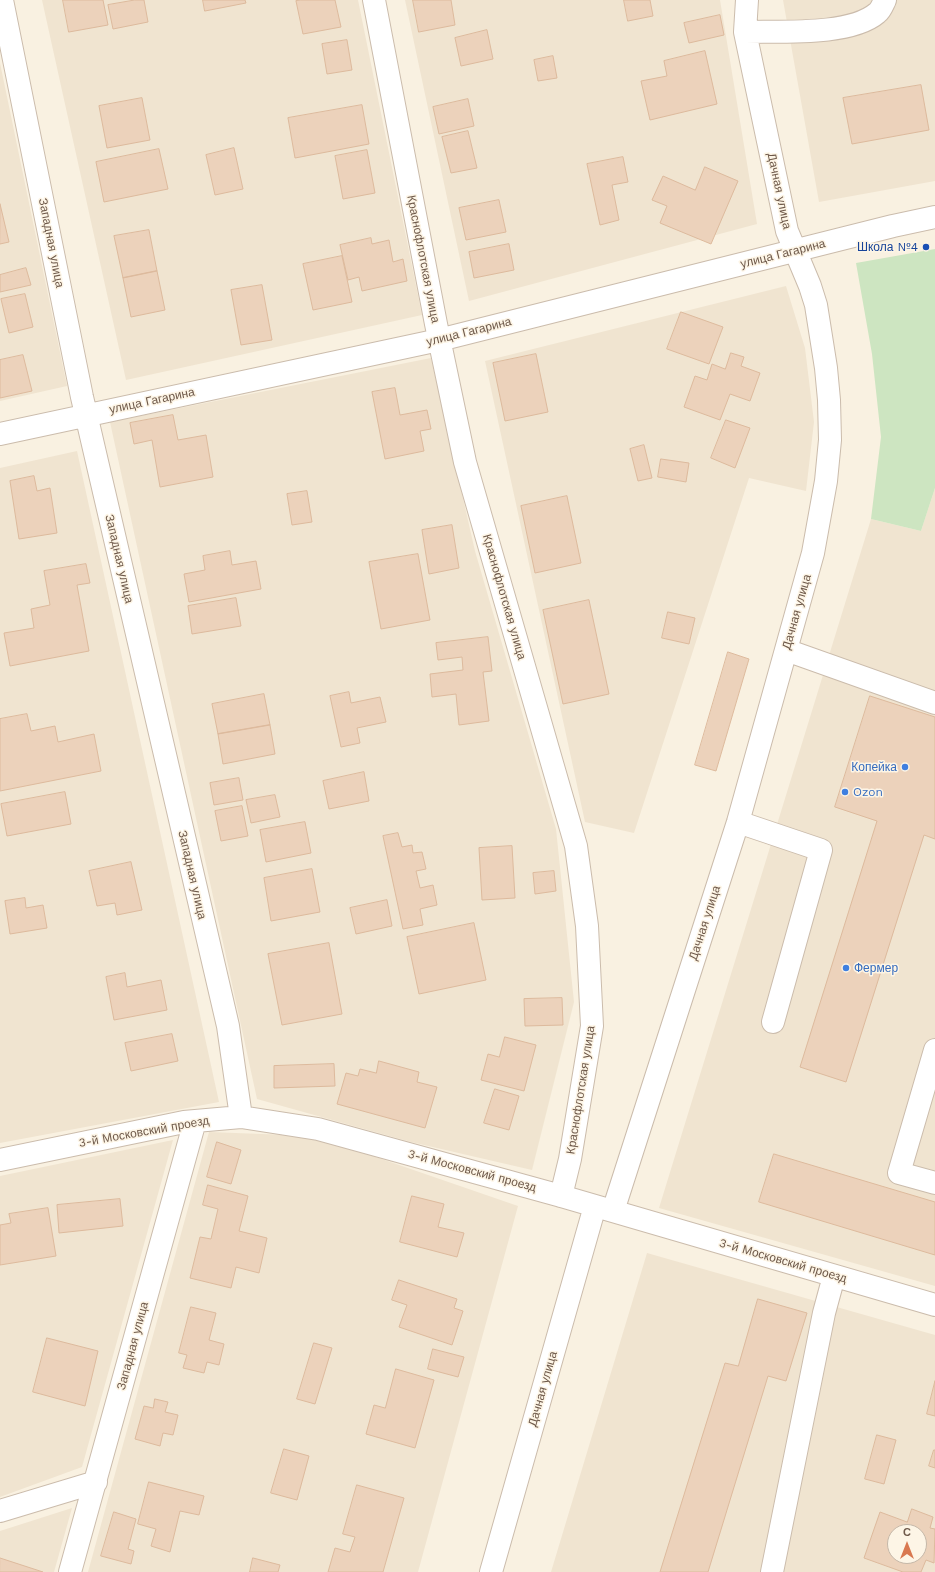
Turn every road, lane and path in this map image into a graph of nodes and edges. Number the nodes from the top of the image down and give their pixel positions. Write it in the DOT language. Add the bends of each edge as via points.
graph roads {
  1 [pos="2,0"];
  2 [pos="374,0"];
  3 [pos="747,0"];
  4 [pos="885,0"];
  5 [pos="745,32"];
  6 [pos="935,217"];
  7 [pos="794,251"];
  8 [pos="439,340"];
  9 [pos="86,415"];
  10 [pos="0,434"];
  11 [pos="786,650"];
  12 [pos="935,703"];
  13 [pos="738,822"];
  14 [pos="773,1022"];
  15 [pos="935,1050"];
  16 [pos="241,1117"];
  17 [pos="196,1121"];
  18 [pos="0,1160"];
  19 [pos="935,1183"];
  20 [pos="561,1196"];
  21 [pos="604,1208"];
  22 [pos="834,1276"];
  23 [pos="935,1305"];
  24 [pos="96,1482"];
  25 [pos="0,1511"];
  26 [pos="70,1572"];
  27 [pos="491,1572"];
  28 [pos="772,1572"];
  1 -- 9 [label="street, Западная улица"];
  2 -- 8 [label="street, Краснофлотская улица"];
  3 -- 5 [label="street, Дачная улица"];
  4 -- 5 [label="street" via="878,12 865,21 843,29"];
  5 -- 7 [label="street, Дачная улица" via="787,231"];
  6 -- 7 [label="street, улица Гагарина"];
  7 -- 8 [label="street, улица Гагарина"];
  7 -- 11 [label="street, Дачная улица" via="816,305 826,368 830,440 819,528"];
  8 -- 9 [label="street, улица Гагарина"];
  8 -- 20 [label="street, Краснофлотская улица" via="465,462 576,846 587,926 592,1026 570,1159"];
  9 -- 10 [label="street, улица Гагарина"];
  9 -- 16 [label="street, Западная улица" via="228,1026"];
  11 -- 12 [label="street"];
  11 -- 13 [label="street, Дачная улица"];
  13 -- 14 [label="street" via="821,850"];
  13 -- 21 [label="street, Дачная улица"];
  15 -- 19 [label="street" via="899,1173"];
  16 -- 17 [label="street, 3-й Московский проезд"];
  16 -- 20 [label="street, 3-й Московский проезд" via="318,1129"];
  17 -- 18 [label="street, 3-й Московский проезд"];
  17 -- 24 [label="street, Западная улица"];
  20 -- 21 [label="street, 3-й Московский проезд"];
  21 -- 22 [label="street, 3-й Московский проезд"];
  21 -- 27 [label="street, Дачная улица"];
  22 -- 23 [label="street, 3-й Московский проезд"];
  22 -- 28 [label="street" via="822,1320"];
  24 -- 25 [label="street"];
  24 -- 26 [label="street, Западная улица"];
}
